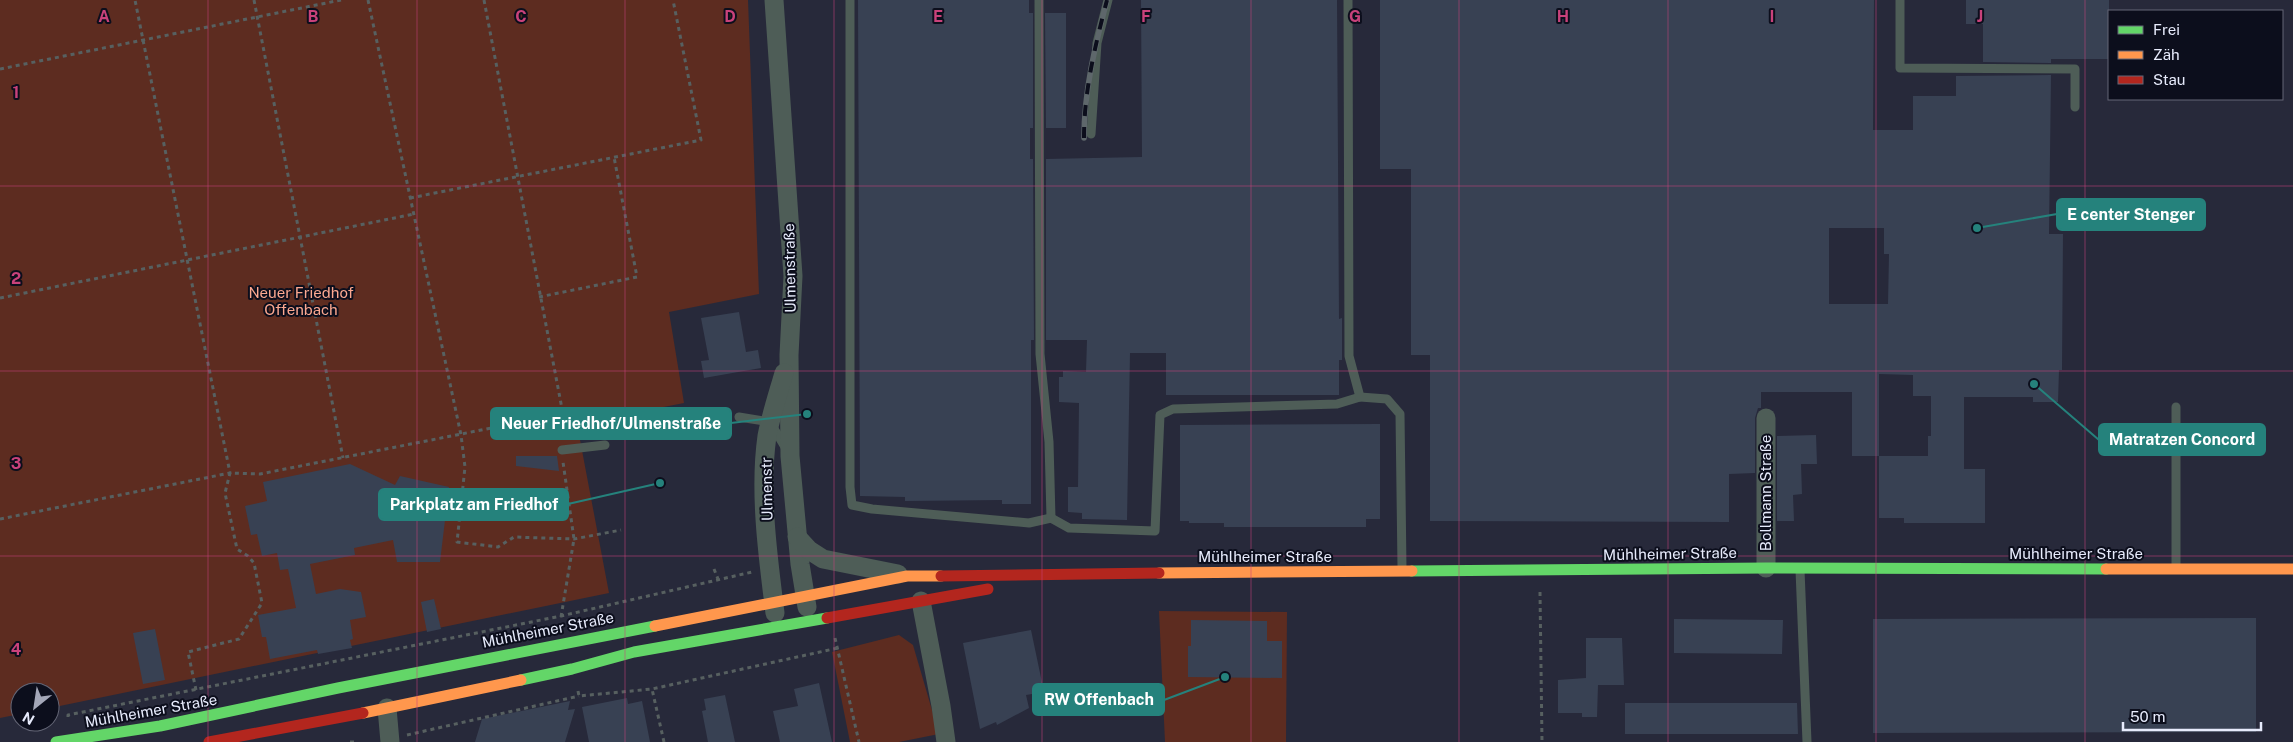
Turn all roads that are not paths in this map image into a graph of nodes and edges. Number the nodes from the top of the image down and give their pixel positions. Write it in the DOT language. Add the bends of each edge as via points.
graph roads {
  1 [pos="774,0"];
  2 [pos="850,0"];
  3 [pos="1039,0"];
  4 [pos="1108,0"];
  5 [pos="1348,0"];
  6 [pos="1900,0"];
  7 [pos="2075,108"];
  8 [pos="1091,134"];
  9 [pos="789,355"];
  10 [pos="1360,397"];
  11 [pos="2176,407"];
  12 [pos="739,417"];
  13 [pos="1766,418"];
  14 [pos="770,422"];
  15 [pos="605,445"];
  16 [pos="562,450"];
  17 [pos="790,456"];
  18 [pos="1051,518"];
  19 [pos="797,537"];
  20 [pos="1766,568"];
  21 [pos="1800,568"];
  22 [pos="2176,569"];
  23 [pos="2293,569"];
  24 [pos="1402,572"];
  25 [pos="907,576"];
  26 [pos="1048,576"];
  27 [pos="805,594"];
  28 [pos="773,601"];
  29 [pos="921,601"];
  30 [pos="809,622"];
  31 [pos="776,626"];
  32 [pos="387,708"];
  33 [pos="390,741"];
  34 [pos="56,742"];
  35 [pos="209,742"];
  36 [pos="946,742"];
  37 [pos="1807,742"];
  1 -- 9 [label="street, Ulmenstraße" via="792,276"];
  2 -- 18 [label="lane" via="852,505 1029,523"];
  3 -- 18 [label="lane" via="1040,354 1049,442"];
  4 -- 8 [label="lane" via="1097,43"];
  5 -- 10 [label="lane" via="1350,356"];
  6 -- 7 [label="lane" via="1900,68 2075,69"];
  9 -- 14 [label="street, Ulmenstr"];
  9 -- 17 [label="street, Ulmenstraße"];
  10 -- 18 [label="lane" via="1337,404 1173,410 1160,415 1155,531 1069,528"];
  10 -- 24 [label="lane" via="1387,399 1400,414"];
  11 -- 22 [label="lane"];
  12 -- 14 [label="lane"];
  13 -- 20 [label="street, Bollmann Straße"];
  14 -- 17 [label="lane"];
  14 -- 28 [label="street, Ulmenstr" via="765,457 765,502"];
  15 -- 16 [label="lane"];
  17 -- 19 [label="street, Ulmenstraße"];
  19 -- 25 [label="street" via="823,559"];
  19 -- 27 [label="street, Ulmenstraße"];
  20 -- 21 [label="main road, Mühlheimer Straße"];
  20 -- 24 [label="main road, Mühlheimer Straße"];
  21 -- 22 [label="main road, Mühlheimer Straße"];
  21 -- 37 [label="lane"];
  22 -- 23 [label="main road, Mühlheimer Straße"];
  24 -- 26 [label="main road, Mühlheimer Straße" via="1242,571"];
  25 -- 26 [label="main road, Mühlheimer Straße"];
  25 -- 27 [label="main road, Mühlheimer Straße"];
  26 -- 29 [label="main road, Mühlheimer Straße"];
  27 -- 28 [label="main road, Mühlheimer Straße"];
  27 -- 30 [label="street, Ulmenstraße"];
  28 -- 31 [label="street, Ulmenstr"];
  28 -- 34 [label="main road, Mühlheimer Straße" via="160,726"];
  29 -- 30 [label="main road, Mühlheimer Straße"];
  29 -- 36 [label="street"];
  30 -- 31 [label="main road, Mühlheimer Straße"];
  31 -- 32 [label="main road, Mühlheimer Straße" via="634,652 572,670"];
  32 -- 33 [label="street"];
  32 -- 35 [label="main road, Mühlheimer Straße"];
}
